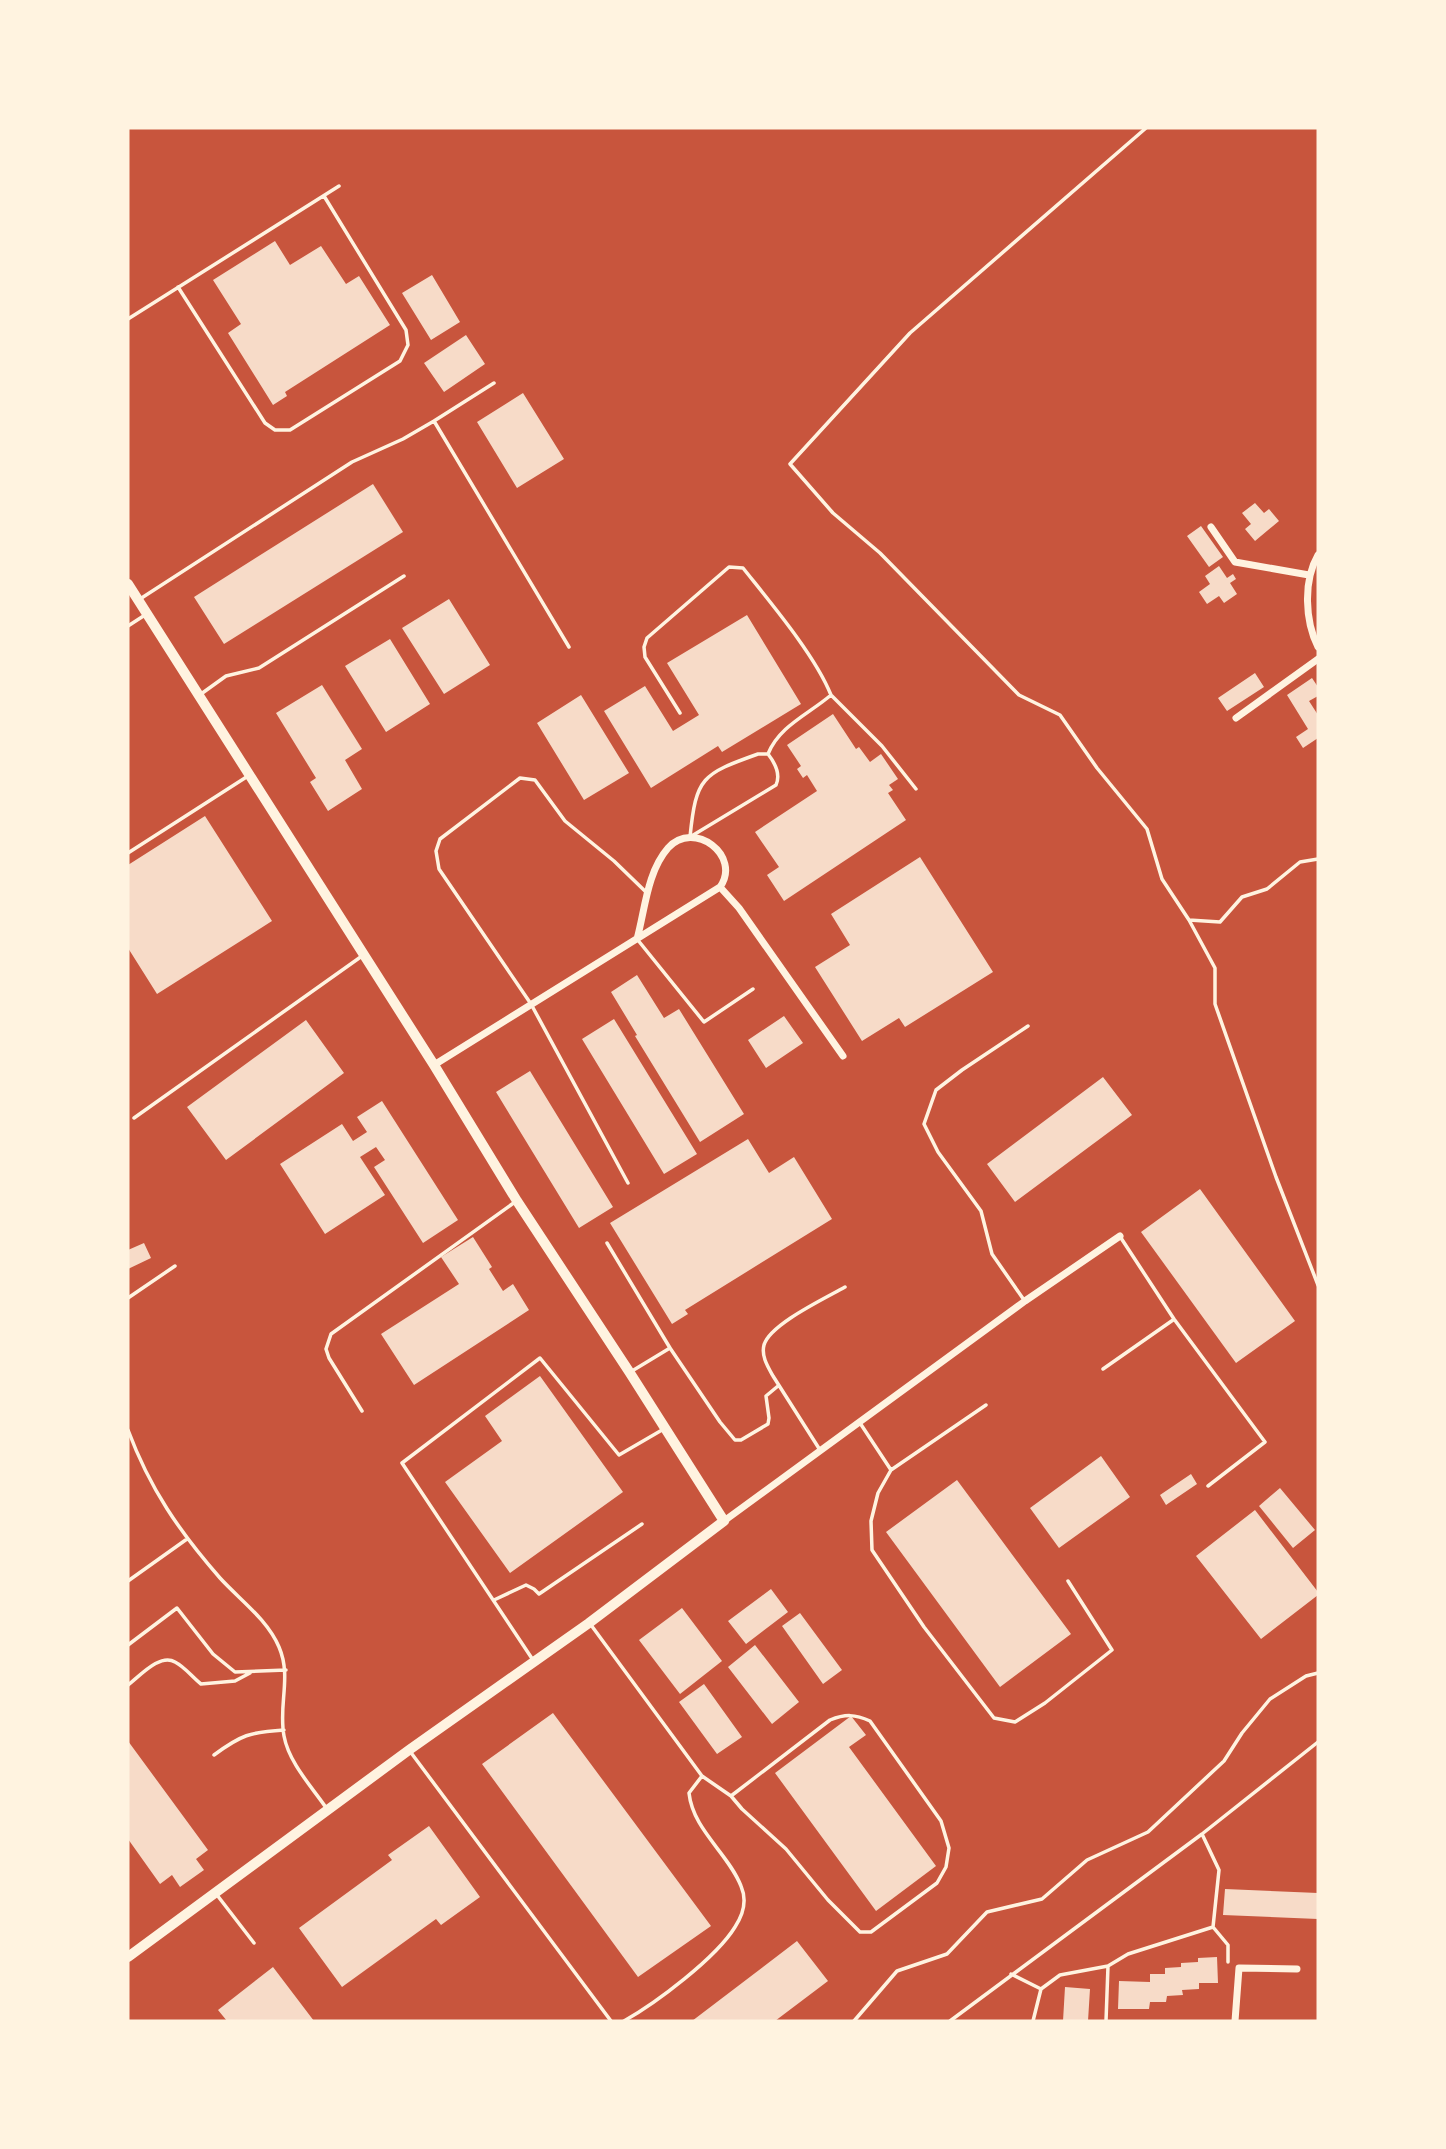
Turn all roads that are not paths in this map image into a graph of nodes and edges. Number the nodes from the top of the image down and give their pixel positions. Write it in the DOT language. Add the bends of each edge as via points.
graph roads {
  1 [pos="339,186"];
  2 [pos="324,196"];
  3 [pos="178,287"];
  4 [pos="128,318"];
  5 [pos="494,383"];
  6 [pos="434,421"];
  7 [pos="1211,527"];
  8 [pos="1318,555"];
  9 [pos="1309,575"];
  10 [pos="404,576"];
  11 [pos="128,584"];
  12 [pos="138,600"];
  13 [pos="147,614"];
  14 [pos="128,626"];
  15 [pos="569,647"];
  16 [pos="1318,647"];
  17 [pos="1318,659"];
  18 [pos="199,695"];
  19 [pos="831,695"];
  20 [pos="680,713"];
  21 [pos="1236,718"];
  22 [pos="768,754"];
  23 [pos="250,775"];
  24 [pos="916,789"];
  25 [pos="690,837"];
  26 [pos="128,853"];
  27 [pos="720,887"];
  28 [pos="648,893"];
  29 [pos="637,939"];
  30 [pos="364,955"];
  31 [pos="753,989"];
  32 [pos="531,1004"];
  33 [pos="1028,1026"];
  34 [pos="843,1056"];
  35 [pos="434,1065"];
  36 [pos="134,1118"];
  37 [pos="628,1184"];
  38 [pos="517,1201"];
  39 [pos="1120,1236"];
  40 [pos="607,1243"];
  41 [pos="175,1266"];
  42 [pos="845,1287"];
  43 [pos="128,1298"];
  44 [pos="1025,1301"];
  45 [pos="1174,1319"];
  46 [pos="670,1348"];
  47 [pos="1103,1369"];
  48 [pos="631,1373"];
  49 [pos="779,1386"];
  50 [pos="986,1405"];
  51 [pos="362,1411"];
  52 [pos="860,1423"];
  53 [pos="666,1428"];
  54 [pos="128,1430"];
  55 [pos="820,1450"];
  56 [pos="891,1471"];
  57 [pos="1208,1486"];
  58 [pos="724,1521"];
  59 [pos="642,1524"];
  60 [pos="187,1539"];
  61 [pos="128,1581"];
  62 [pos="1068,1581"];
  63 [pos="494,1600"];
  64 [pos="589,1623"];
  65 [pos="128,1645"];
  66 [pos="534,1661"];
  67 [pos="285,1670"];
  68 [pos="252,1672"];
  69 [pos="128,1685"];
  70 [pos="284,1730"];
  71 [pos="409,1749"];
  72 [pos="214,1755"];
  73 [pos="702,1776"];
  74 [pos="731,1796"];
  75 [pos="327,1810"];
  76 [pos="215,1892"];
  77 [pos="254,1943"];
  78 [pos="128,1957"];
  79 [pos="1297,1969"];
  80 [pos="611,2021"];
  81 [pos="624,2021"];
  82 [pos="1235,2021"];
  1 -- 2 [label="lane"];
  2 -- 3 [label="lane"];
  2 -- 3 [label="lane" via="406,330 408,345 400,361 323,410 289,430 275,430 265,423"];
  3 -- 4 [label="lane"];
  5 -- 6 [label="lane"];
  6 -- 12 [label="lane" via="352,462"];
  6 -- 15 [label="lane"];
  7 -- 9 [label="street" via="1235,562"];
  8 -- 9 [label="street"];
  9 -- 16 [label="street" via="1308,615"];
  10 -- 18 [label="lane" via="259,668 226,676"];
  11 -- 12 [label="street"];
  12 -- 13 [label="street"];
  13 -- 14 [label="lane"];
  13 -- 18 [label="street"];
  17 -- 21 [label="street"];
  18 -- 23 [label="street"];
  19 -- 20 [label="lane" via="807,653 743,568 729,567 647,638 645,657"];
  19 -- 22 [label="lane" via="773,740"];
  19 -- 24 [label="lane" via="882,746"];
  22 -- 25 [label="lane" via="709,774 695,797"];
  22 -- 25 [label="lane" via="779,774 776,785"];
  23 -- 26 [label="lane"];
  23 -- 30 [label="street"];
  25 -- 27 [label="street" via="703,838 719,851 727,871"];
  25 -- 28 [label="street" via="670,846"];
  27 -- 29 [label="street"];
  27 -- 34 [label="street"];
  28 -- 29 [label="street"];
  28 -- 32 [label="lane" via="565,821 535,780 520,778 440,839 436,852 439,869"];
  29 -- 31 [label="lane" via="704,1022"];
  29 -- 32 [label="street"];
  30 -- 35 [label="street"];
  30 -- 36 [label="lane"];
  32 -- 35 [label="street"];
  32 -- 37 [label="lane"];
  33 -- 44 [label="lane" via="936,1090 924,1124 938,1152 981,1211 992,1254"];
  35 -- 38 [label="street"];
  38 -- 48 [label="street"];
  38 -- 51 [label="lane" via="331,1334 326,1349 329,1358"];
  39 -- 44 [label="street"];
  39 -- 45 [label="lane"];
  40 -- 46 [label="lane"];
  41 -- 43 [label="lane"];
  42 -- 49 [label="lane" via="787,1321 766,1341 767,1366"];
  44 -- 52 [label="street"];
  45 -- 47 [label="lane"];
  45 -- 57 [label="lane" via="1265,1442"];
  46 -- 48 [label="lane"];
  46 -- 49 [label="lane" via="735,1440 768,1424 766,1396"];
  48 -- 53 [label="street"];
  49 -- 55 [label="lane"];
  50 -- 56 [label="lane"];
  52 -- 55 [label="street"];
  52 -- 56 [label="lane"];
  53 -- 58 [label="street"];
  53 -- 63 [label="lane" via="619,1455 540,1358 402,1463"];
  54 -- 60 [label="lane" via="151,1485"];
  55 -- 58 [label="street"];
  56 -- 62 [label="lane" via="878,1493 871,1521 872,1550 924,1627 995,1718 1015,1722 1112,1650"];
  58 -- 64 [label="street"];
  59 -- 63 [label="lane" via="539,1594 526,1585"];
  60 -- 61 [label="lane"];
  60 -- 67 [label="lane" via="268,1628"];
  63 -- 66 [label="lane"];
  64 -- 66 [label="street"];
  64 -- 73 [label="lane"];
  65 -- 68 [label="lane" via="177,1608 224,1665 234,1672"];
  66 -- 71 [label="street"];
  67 -- 68 [label="lane"];
  67 -- 70 [label="lane"];
  68 -- 69 [label="lane" via="235,1681 201,1684 177,1663 160,1660"];
  70 -- 72 [label="lane" via="254,1732"];
  70 -- 75 [label="lane" via="293,1759"];
  71 -- 75 [label="street"];
  71 -- 80 [label="lane"];
  73 -- 74 [label="lane"];
  73 -- 81 [label="lane" via="689,1793 691,1809 742,1887 744,1907 735,1928 711,1954"];
  74 -- 74 [label="lane" via="860,1932 872,1931 937,1883 946,1867 949,1848 941,1821 870,1721 858,1715 830,1720"];
  75 -- 76 [label="street"];
  76 -- 77 [label="lane"];
  76 -- 78 [label="street"];
  79 -- 82 [label="street" via="1239,1968"];
}
